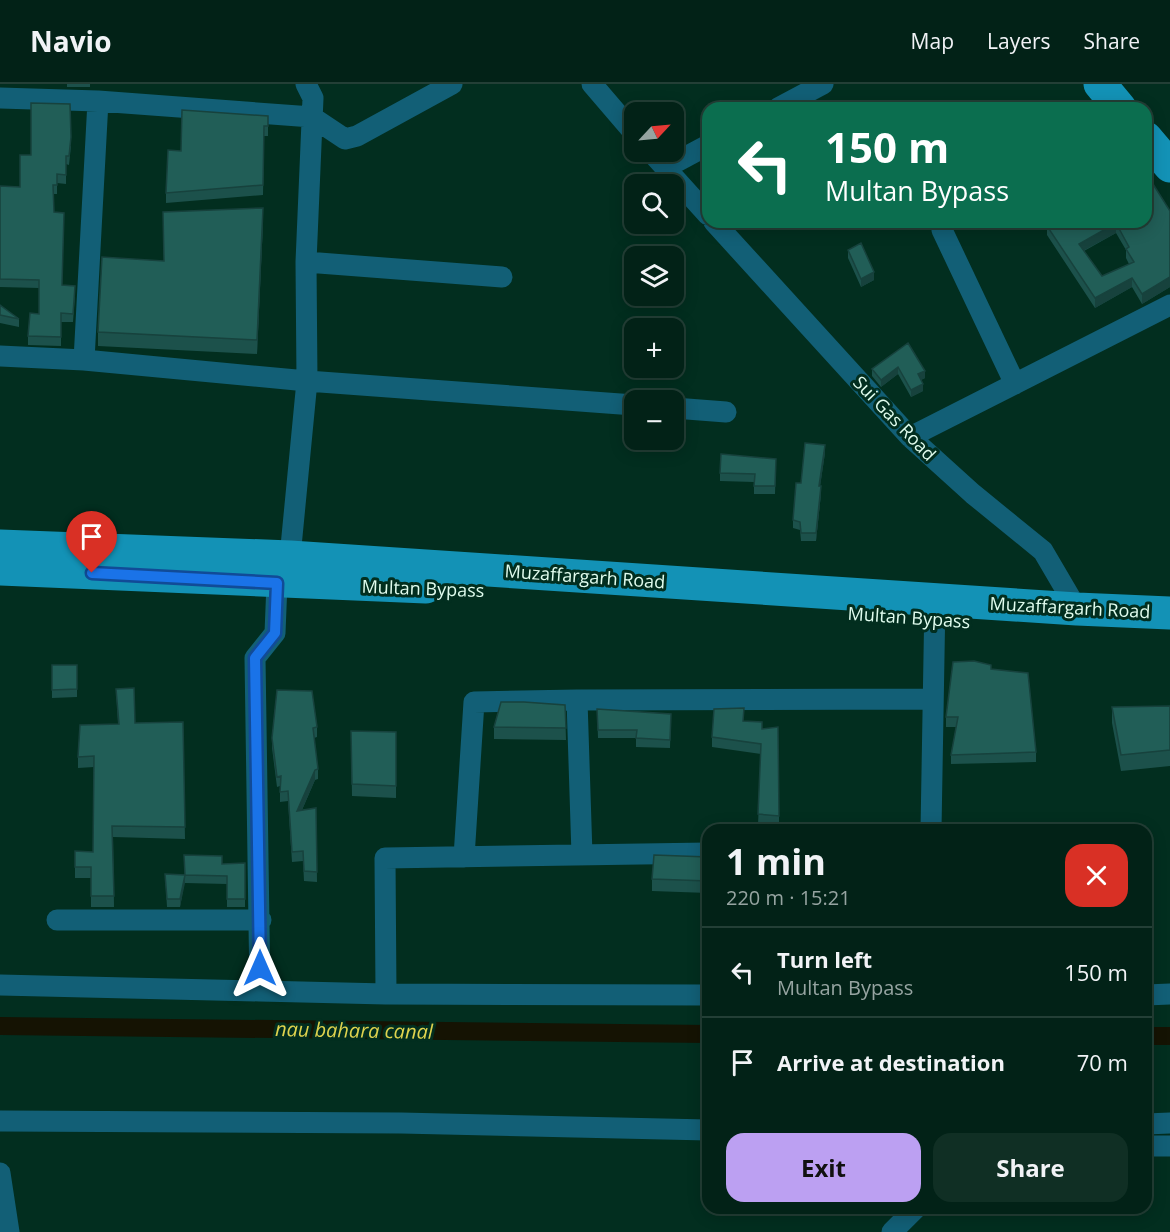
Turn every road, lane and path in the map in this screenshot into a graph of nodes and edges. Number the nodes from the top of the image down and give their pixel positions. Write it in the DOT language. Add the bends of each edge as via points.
graph roads {
  1 [pos="306,84"];
  2 [pos="452,84"];
  3 [pos="592,84"];
  4 [pos="823,84"];
  5 [pos="1100,84"];
  6 [pos="0,98"];
  7 [pos="98,101"];
  8 [pos="789,102"];
  9 [pos="1115,102"];
  10 [pos="312,117"];
  11 [pos="624,121"];
  12 [pos="1152,145"];
  13 [pos="702,148"];
  14 [pos="660,162"];
  15 [pos="1170,166"];
  16 [pos="665,168"];
  17 [pos="702,208"];
  18 [pos="719,228"];
  19 [pos="942,230"];
  20 [pos="306,262"];
  21 [pos="502,277"];
  22 [pos="1170,305"];
  23 [pos="0,356"];
  24 [pos="84,360"];
  25 [pos="307,381"];
  26 [pos="1015,384"];
  27 [pos="624,404"];
  28 [pos="684,409"];
  29 [pos="726,412"];
  30 [pos="910,437"];
  31 [pos="0,546"];
  32 [pos="0,569"];
  33 [pos="284,570"];
  34 [pos="934,608"];
  35 [pos="1077,609"];
  36 [pos="1170,613"];
  37 [pos="1170,632"];
  38 [pos="933,699"];
  39 [pos="577,700"];
  40 [pos="932,824"];
  41 [pos="702,853"];
  42 [pos="582,855"];
  43 [pos="464,857"];
  44 [pos="57,920"];
  45 [pos="261,920"];
  46 [pos="0,985"];
  47 [pos="260,991"];
  48 [pos="386,994"];
  49 [pos="1170,994"];
  50 [pos="702,995"];
  51 [pos="1152,995"];
  52 [pos="0,1120"];
  53 [pos="1170,1123"];
  54 [pos="1152,1124"];
  55 [pos="702,1130"];
  56 [pos="1152,1146"];
  57 [pos="1170,1146"];
  58 [pos="0,1173"];
  59 [pos="910,1214"];
  60 [pos="9,1232"];
  61 [pos="892,1232"];
  1 -- 10 [label="street" via="313,98"];
  2 -- 10 [label="street" via="345,139"];
  3 -- 11 [label="street"];
  4 -- 8 [label="street"];
  5 -- 9 [label="main road"];
  6 -- 7 [label="street"];
  7 -- 10 [label="street"];
  7 -- 24 [label="street"];
  10 -- 20 [label="street"];
  12 -- 15 [label="main road"];
  13 -- 16 [label="street"];
  14 -- 16 [label="street"];
  16 -- 17 [label="street"];
  18 -- 30 [label="street, Sui Gas Road"];
  19 -- 26 [label="street"];
  20 -- 21 [label="street"];
  20 -- 25 [label="street"];
  22 -- 26 [label="street"];
  23 -- 24 [label="street"];
  24 -- 25 [label="street"];
  25 -- 27 [label="street"];
  25 -- 33 [label="street"];
  26 -- 30 [label="street"];
  28 -- 29 [label="street"];
  30 -- 35 [label="street, Sui Gas Road" via="1043,551"];
  31 -- 33 [label="main road"];
  32 -- 33 [label="main road, Multan Bypass"];
  33 -- 34 [label="main road, Multan Bypass" via="472,589"];
  33 -- 45 [label="street" via="275,633 255,658"];
  34 -- 35 [label="main road, Muzaffargarh Road"];
  34 -- 37 [label="main road, Multan Bypass"];
  34 -- 38 [label="street"];
  35 -- 36 [label="main road, Muzaffargarh Road"];
  38 -- 39 [label="street"];
  38 -- 40 [label="street"];
  39 -- 42 [label="street"];
  39 -- 43 [label="street" via="474,702"];
  41 -- 42 [label="street"];
  42 -- 43 [label="street"];
  43 -- 48 [label="street" via="385,858"];
  44 -- 45 [label="street"];
  45 -- 47 [label="street"];
  46 -- 47 [label="street"];
  47 -- 48 [label="street"];
  48 -- 50 [label="street"];
  49 -- 51 [label="street"];
  52 -- 55 [label="street"];
  53 -- 54 [label="street"];
  56 -- 57 [label="street"];
  58 -- 60 [label="street"];
  59 -- 61 [label="street"];
}
